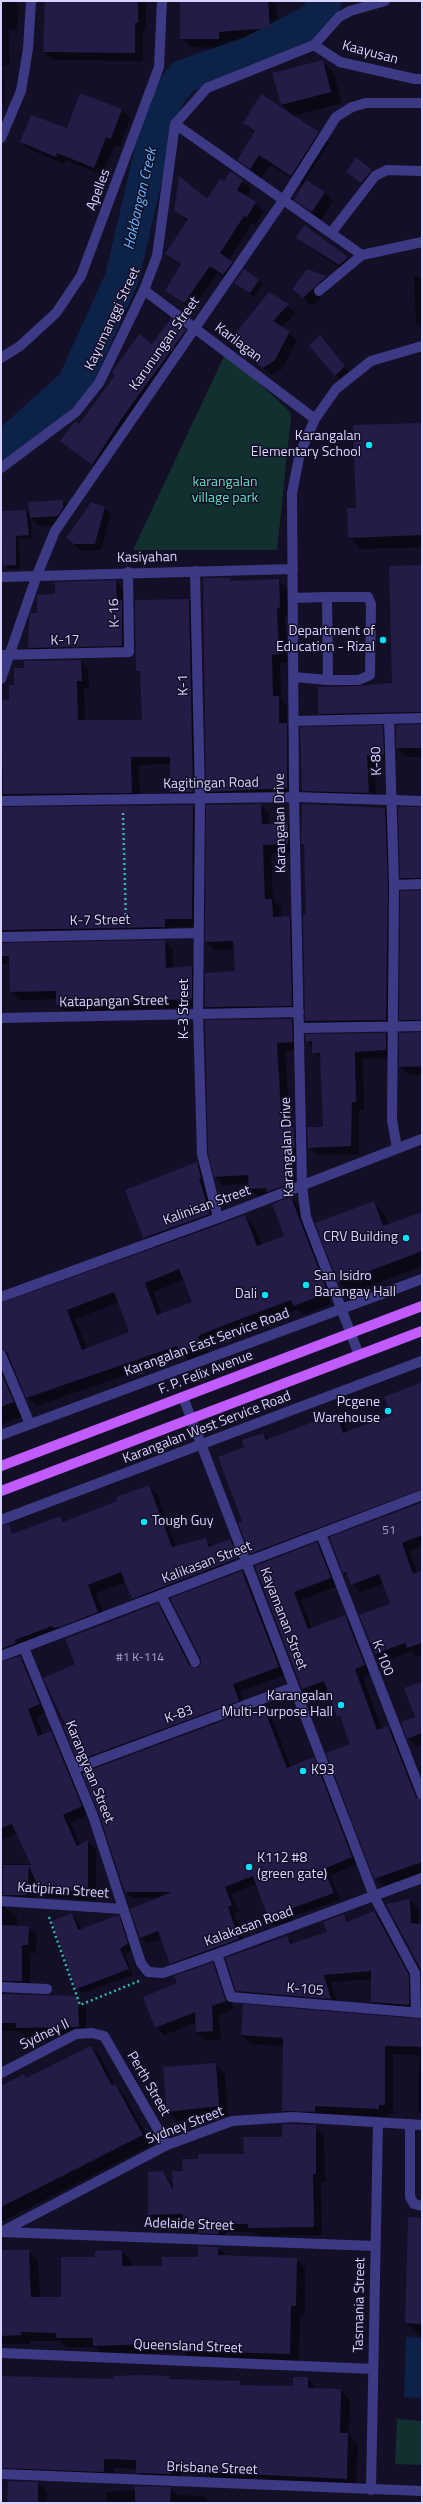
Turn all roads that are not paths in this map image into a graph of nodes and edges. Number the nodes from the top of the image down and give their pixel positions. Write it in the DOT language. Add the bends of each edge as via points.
graph roads {
  1 [pos="31,1"];
  2 [pos="162,1"];
  3 [pos="385,1"];
  4 [pos="314,45"];
  5 [pos="422,79"];
  6 [pos="422,103"];
  7 [pos="175,124"];
  8 [pos="1,138"];
  9 [pos="422,171"];
  10 [pos="284,200"];
  11 [pos="331,233"];
  12 [pos="422,242"];
  13 [pos="362,255"];
  14 [pos="144,290"];
  15 [pos="319,291"];
  16 [pos="194,327"];
  17 [pos="422,346"];
  18 [pos="1,358"];
  19 [pos="315,419"];
  20 [pos="1,468"];
  21 [pos="293,569"];
  22 [pos="195,571"];
  23 [pos="128,572"];
  24 [pos="37,575"];
  25 [pos="1,577"];
  26 [pos="327,597"];
  27 [pos="293,598"];
  28 [pos="129,652"];
  29 [pos="5,655"];
  30 [pos="294,677"];
  31 [pos="1,679"];
  32 [pos="328,680"];
  33 [pos="422,718"];
  34 [pos="390,719"];
  35 [pos="294,721"];
  36 [pos="294,797"];
  37 [pos="200,799"];
  38 [pos="1,801"];
  39 [pos="422,801"];
  40 [pos="392,802"];
  41 [pos="422,884"];
  42 [pos="394,885"];
  43 [pos="199,933"];
  44 [pos="1,937"];
  45 [pos="299,1012"];
  46 [pos="198,1015"];
  47 [pos="1,1018"];
  48 [pos="393,1026"];
  49 [pos="422,1026"];
  50 [pos="299,1028"];
  51 [pos="422,1139"];
  52 [pos="397,1148"];
  53 [pos="302,1186"];
  54 [pos="218,1218"];
  55 [pos="422,1279"];
  56 [pos="1,1297"];
  57 [pos="422,1306"];
  58 [pos="341,1308"];
  59 [pos="422,1331"];
  60 [pos="351,1333"];
  61 [pos="1,1355"];
  62 [pos="359,1355"];
  63 [pos="422,1361"];
  64 [pos="184,1397"];
  65 [pos="192,1419"];
  66 [pos="30,1424"];
  67 [pos="1,1435"];
  68 [pos="202,1445"];
  69 [pos="1,1466"];
  70 [pos="1,1491"];
  71 [pos="422,1495"];
  72 [pos="1,1520"];
  73 [pos="321,1534"];
  74 [pos="247,1563"];
  75 [pos="161,1595"];
  76 [pos="24,1648"];
  77 [pos="1,1656"];
  78 [pos="195,1662"];
  79 [pos="294,1687"];
  80 [pos="74,1770"];
  81 [pos="421,1793"];
  82 [pos="422,1878"];
  83 [pos="374,1896"];
  84 [pos="1,1901"];
  85 [pos="123,1909"];
  86 [pos="216,1954"];
  87 [pos="1,1987"];
  88 [pos="47,1990"];
  89 [pos="419,2013"];
  90 [pos="104,2036"];
  91 [pos="1,2073"];
  92 [pos="378,2122"];
  93 [pos="410,2124"];
  94 [pos="422,2125"];
  95 [pos="167,2145"];
  96 [pos="422,2206"];
  97 [pos="1,2232"];
  98 [pos="375,2246"];
  99 [pos="1,2353"];
  100 [pos="373,2369"];
  101 [pos="1,2474"];
  102 [pos="370,2490"];
  103 [pos="422,2491"];
  1 -- 8 [label="street" via="28,50 21,91"];
  2 -- 18 [label="street, Apelles" via="159,67 81,276 56,313 20,346"];
  3 -- 4 [label="street" via="350,11 340,17"];
  4 -- 5 [label="street, Kaayusan" via="340,62"];
  4 -- 7 [label="street" via="207,88"];
  6 -- 10 [label="street, Karunungan Street" via="366,103 352,107 336,117"];
  7 -- 10 [label="street"];
  7 -- 14 [label="street, Kayumanggi Street" via="157,256"];
  9 -- 11 [label="street" via="387,170 375,176"];
  10 -- 11 [label="street"];
  10 -- 16 [label="street, Karunungan Street"];
  11 -- 13 [label="street"];
  12 -- 13 [label="street"];
  13 -- 15 [label="street"];
  14 -- 16 [label="street, Karilagan"];
  14 -- 20 [label="street, Kayumanggi Street" via="99,383 76,412"];
  16 -- 19 [label="street, Karilagan"];
  16 -- 24 [label="street, Karunungan Street" via="55,531"];
  17 -- 19 [label="street, Karangalan Drive" via="371,361 336,389"];
  19 -- 21 [label="street, Karangalan Drive" via="300,453 292,493"];
  21 -- 22 [label="street, Kasiyahan"];
  21 -- 27 [label="street, Karangalan Drive"];
  22 -- 23 [label="street, Kasiyahan"];
  22 -- 37 [label="street, K-1"];
  23 -- 24 [label="street, Kasiyahan"];
  23 -- 28 [label="street, K-16"];
  24 -- 25 [label="street, Kasiyahan"];
  24 -- 29 [label="street, Karunungan Street"];
  26 -- 27 [label="street"];
  26 -- 32 [label="street"];
  26 -- 32 [label="street" via="368,597 371,604 370,675 359,680"];
  27 -- 30 [label="street, Karangalan Drive"];
  28 -- 29 [label="street, K-17"];
  29 -- 31 [label="street, Karunungan Street"];
  30 -- 32 [label="street"];
  30 -- 35 [label="street, Karangalan Drive"];
  33 -- 34 [label="street"];
  34 -- 35 [label="street"];
  34 -- 40 [label="street, K-80"];
  35 -- 36 [label="street, Karangalan Drive"];
  36 -- 37 [label="street, Kagitingan Road"];
  36 -- 40 [label="street, Kagitingan Road"];
  36 -- 45 [label="street, Karangalan Drive"];
  37 -- 38 [label="street, Kagitingan Road"];
  37 -- 43 [label="street, K-3 Street"];
  39 -- 40 [label="street, Kagitingan Road"];
  40 -- 42 [label="street, K-80"];
  41 -- 42 [label="street"];
  42 -- 48 [label="street, K-80"];
  43 -- 44 [label="street, K-7 Street"];
  43 -- 46 [label="street, K-3 Street"];
  45 -- 46 [label="street, Katapangan Street"];
  45 -- 50 [label="street, Karangalan Drive"];
  46 -- 47 [label="street, Katapangan Street"];
  46 -- 54 [label="street, K-3 Street" via="202,1154"];
  48 -- 49 [label="street"];
  48 -- 50 [label="street"];
  48 -- 52 [label="street, K-80" via="392,1120"];
  50 -- 53 [label="street, Karangalan Drive"];
  51 -- 52 [label="street, Kalinisan Street"];
  52 -- 53 [label="street, Kalinisan Street"];
  53 -- 54 [label="street, Kalinisan Street"];
  53 -- 58 [label="street, Karangalan Drive" via="306,1217"];
  54 -- 56 [label="street, Kalinisan Street"];
  55 -- 58 [label="street, Karangalan East Service Road"];
  57 -- 60 [label="main road, F. P. Felix Avenue"];
  58 -- 60 [label="street, Karangalan Drive"];
  58 -- 66 [label="street, Karangalan East Service Road"];
  59 -- 62 [label="main road"];
  60 -- 62 [label="street, Karangalan Drive"];
  60 -- 64 [label="main road, F. P. Felix Avenue"];
  61 -- 66 [label="street"];
  62 -- 65 [label="main road"];
  63 -- 68 [label="street, Karangalan West Service Road"];
  64 -- 65 [label="street, Kayamanan Street"];
  64 -- 69 [label="main road, F. P. Felix Avenue"];
  65 -- 68 [label="street, Kayamanan Street"];
  65 -- 70 [label="main road"];
  66 -- 67 [label="street, Karangalan East Service Road"];
  68 -- 72 [label="street, Karangalan West Service Road"];
  68 -- 74 [label="street, Kayamanan Street"];
  71 -- 73 [label="street, Kalikasan Street"];
  73 -- 74 [label="street, Kalikasan Street"];
  73 -- 81 [label="street, K-100"];
  74 -- 75 [label="street, Kalikasan Street"];
  74 -- 79 [label="street, Kayamanan Street"];
  75 -- 76 [label="street, Kalikasan Street"];
  75 -- 78 [label="street"];
  76 -- 77 [label="street, Kalikasan Street"];
  76 -- 80 [label="street, Karangyaan Street"];
  79 -- 80 [label="street, K-83"];
  79 -- 83 [label="street, Kayamanan Street"];
  80 -- 85 [label="street, Karangyaan Street" via="93,1816"];
  82 -- 83 [label="street, Kalakasan Road"];
  83 -- 86 [label="street, Kalakasan Road"];
  83 -- 89 [label="street, Kayamanan Street" via="415,1973"];
  84 -- 85 [label="street, Katipiran Street"];
  85 -- 86 [label="street, Kalakasan Road" via="141,1962 148,1972 159,1972"];
  86 -- 89 [label="street, K-105" via="231,1997"];
  87 -- 88 [label="street"];
  90 -- 91 [label="street, Sydney II" via="92,2033 76,2034"];
  90 -- 95 [label="street, Perth Street"];
  92 -- 93 [label="street, Sydney Street"];
  92 -- 95 [label="street, Sydney Street" via="293,2117 232,2121"];
  92 -- 98 [label="street, Tasmania Street"];
  93 -- 94 [label="street, Sydney Street"];
  93 -- 96 [label="street" via="410,2197 414,2204"];
  95 -- 97 [label="street, Sydney Street"];
  97 -- 98 [label="street, Adelaide Street"];
  98 -- 100 [label="street, Tasmania Street"];
  99 -- 100 [label="street, Queensland Street"];
  100 -- 102 [label="street, Tasmania Street"];
  101 -- 102 [label="street, Brisbane Street"];
  102 -- 103 [label="street, Brisbane Street"];
}
